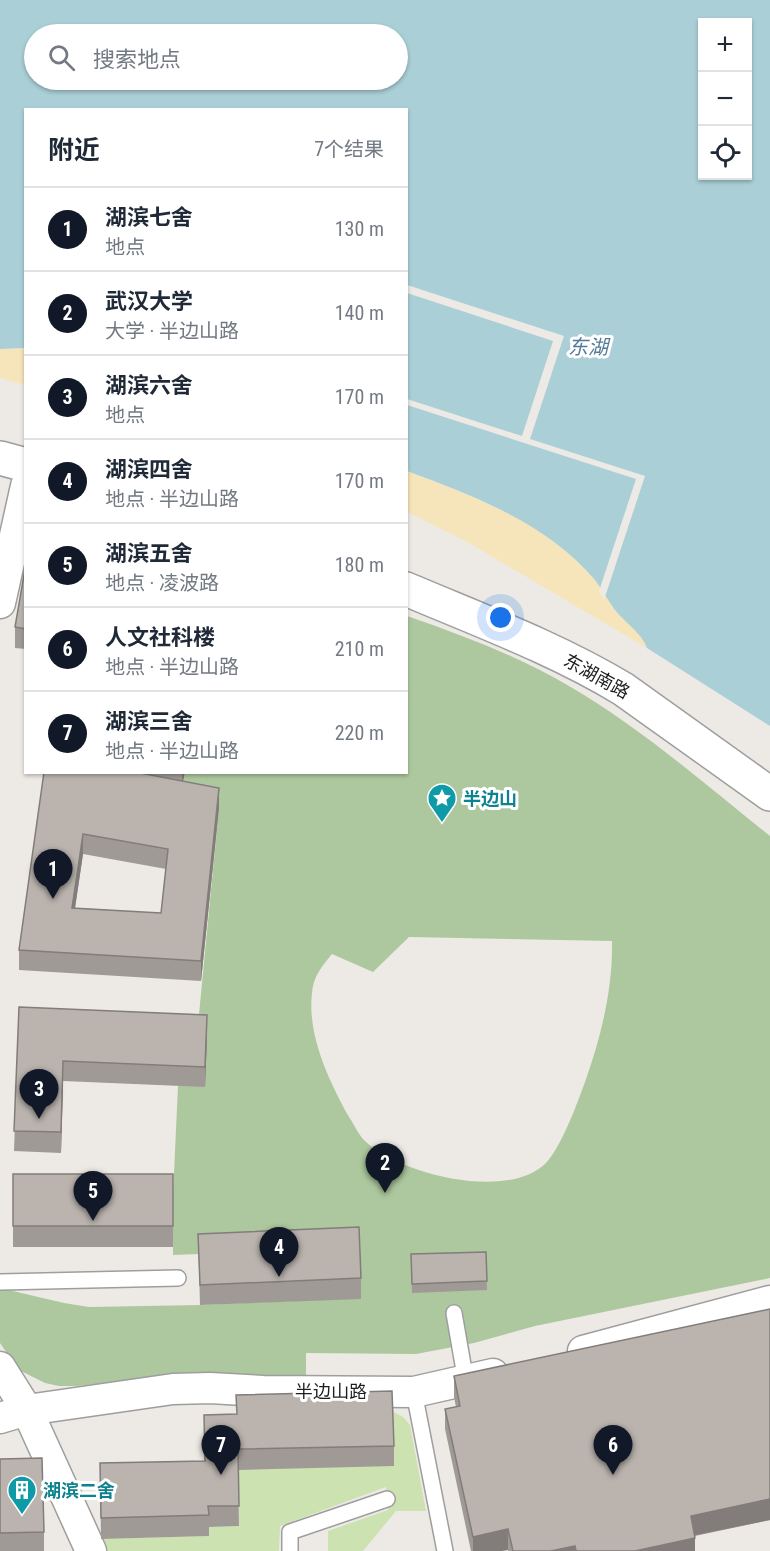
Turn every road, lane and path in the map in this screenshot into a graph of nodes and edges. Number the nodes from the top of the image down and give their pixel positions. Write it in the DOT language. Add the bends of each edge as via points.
graph roads {
  1 [pos="16,468"];
  2 [pos="0,527"];
  3 [pos="408,590"];
  4 [pos="0,603"];
  5 [pos="770,794"];
  6 [pos="178,1278"];
  7 [pos="0,1282"];
  8 [pos="770,1301"];
  9 [pos="454,1313"];
  10 [pos="556,1358"];
  11 [pos="0,1367"];
  12 [pos="522,1367"];
  13 [pos="466,1382"];
  14 [pos="414,1392"];
  15 [pos="14,1414"];
  16 [pos="387,1499"];
  17 [pos="91,1551"];
  18 [pos="290,1551"];
  19 [pos="445,1551"];
  1 -- 2 [label="street"];
  1 -- 4 [label="street"];
  3 -- 5 [label="street, 东湖南路" via="598,674"];
  6 -- 7 [label="lane"];
  8 -- 10 [label="street"];
  9 -- 13 [label="lane"];
  11 -- 15 [label="street"];
  12 -- 13 [label="street, 半边山路"];
  13 -- 14 [label="street, 半边山路"];
  14 -- 15 [label="street, 半边山路" via="173,1389"];
  14 -- 19 [label="lane"];
  15 -- 17 [label="street"];
  16 -- 18 [label="lane" via="290,1532"];
}
